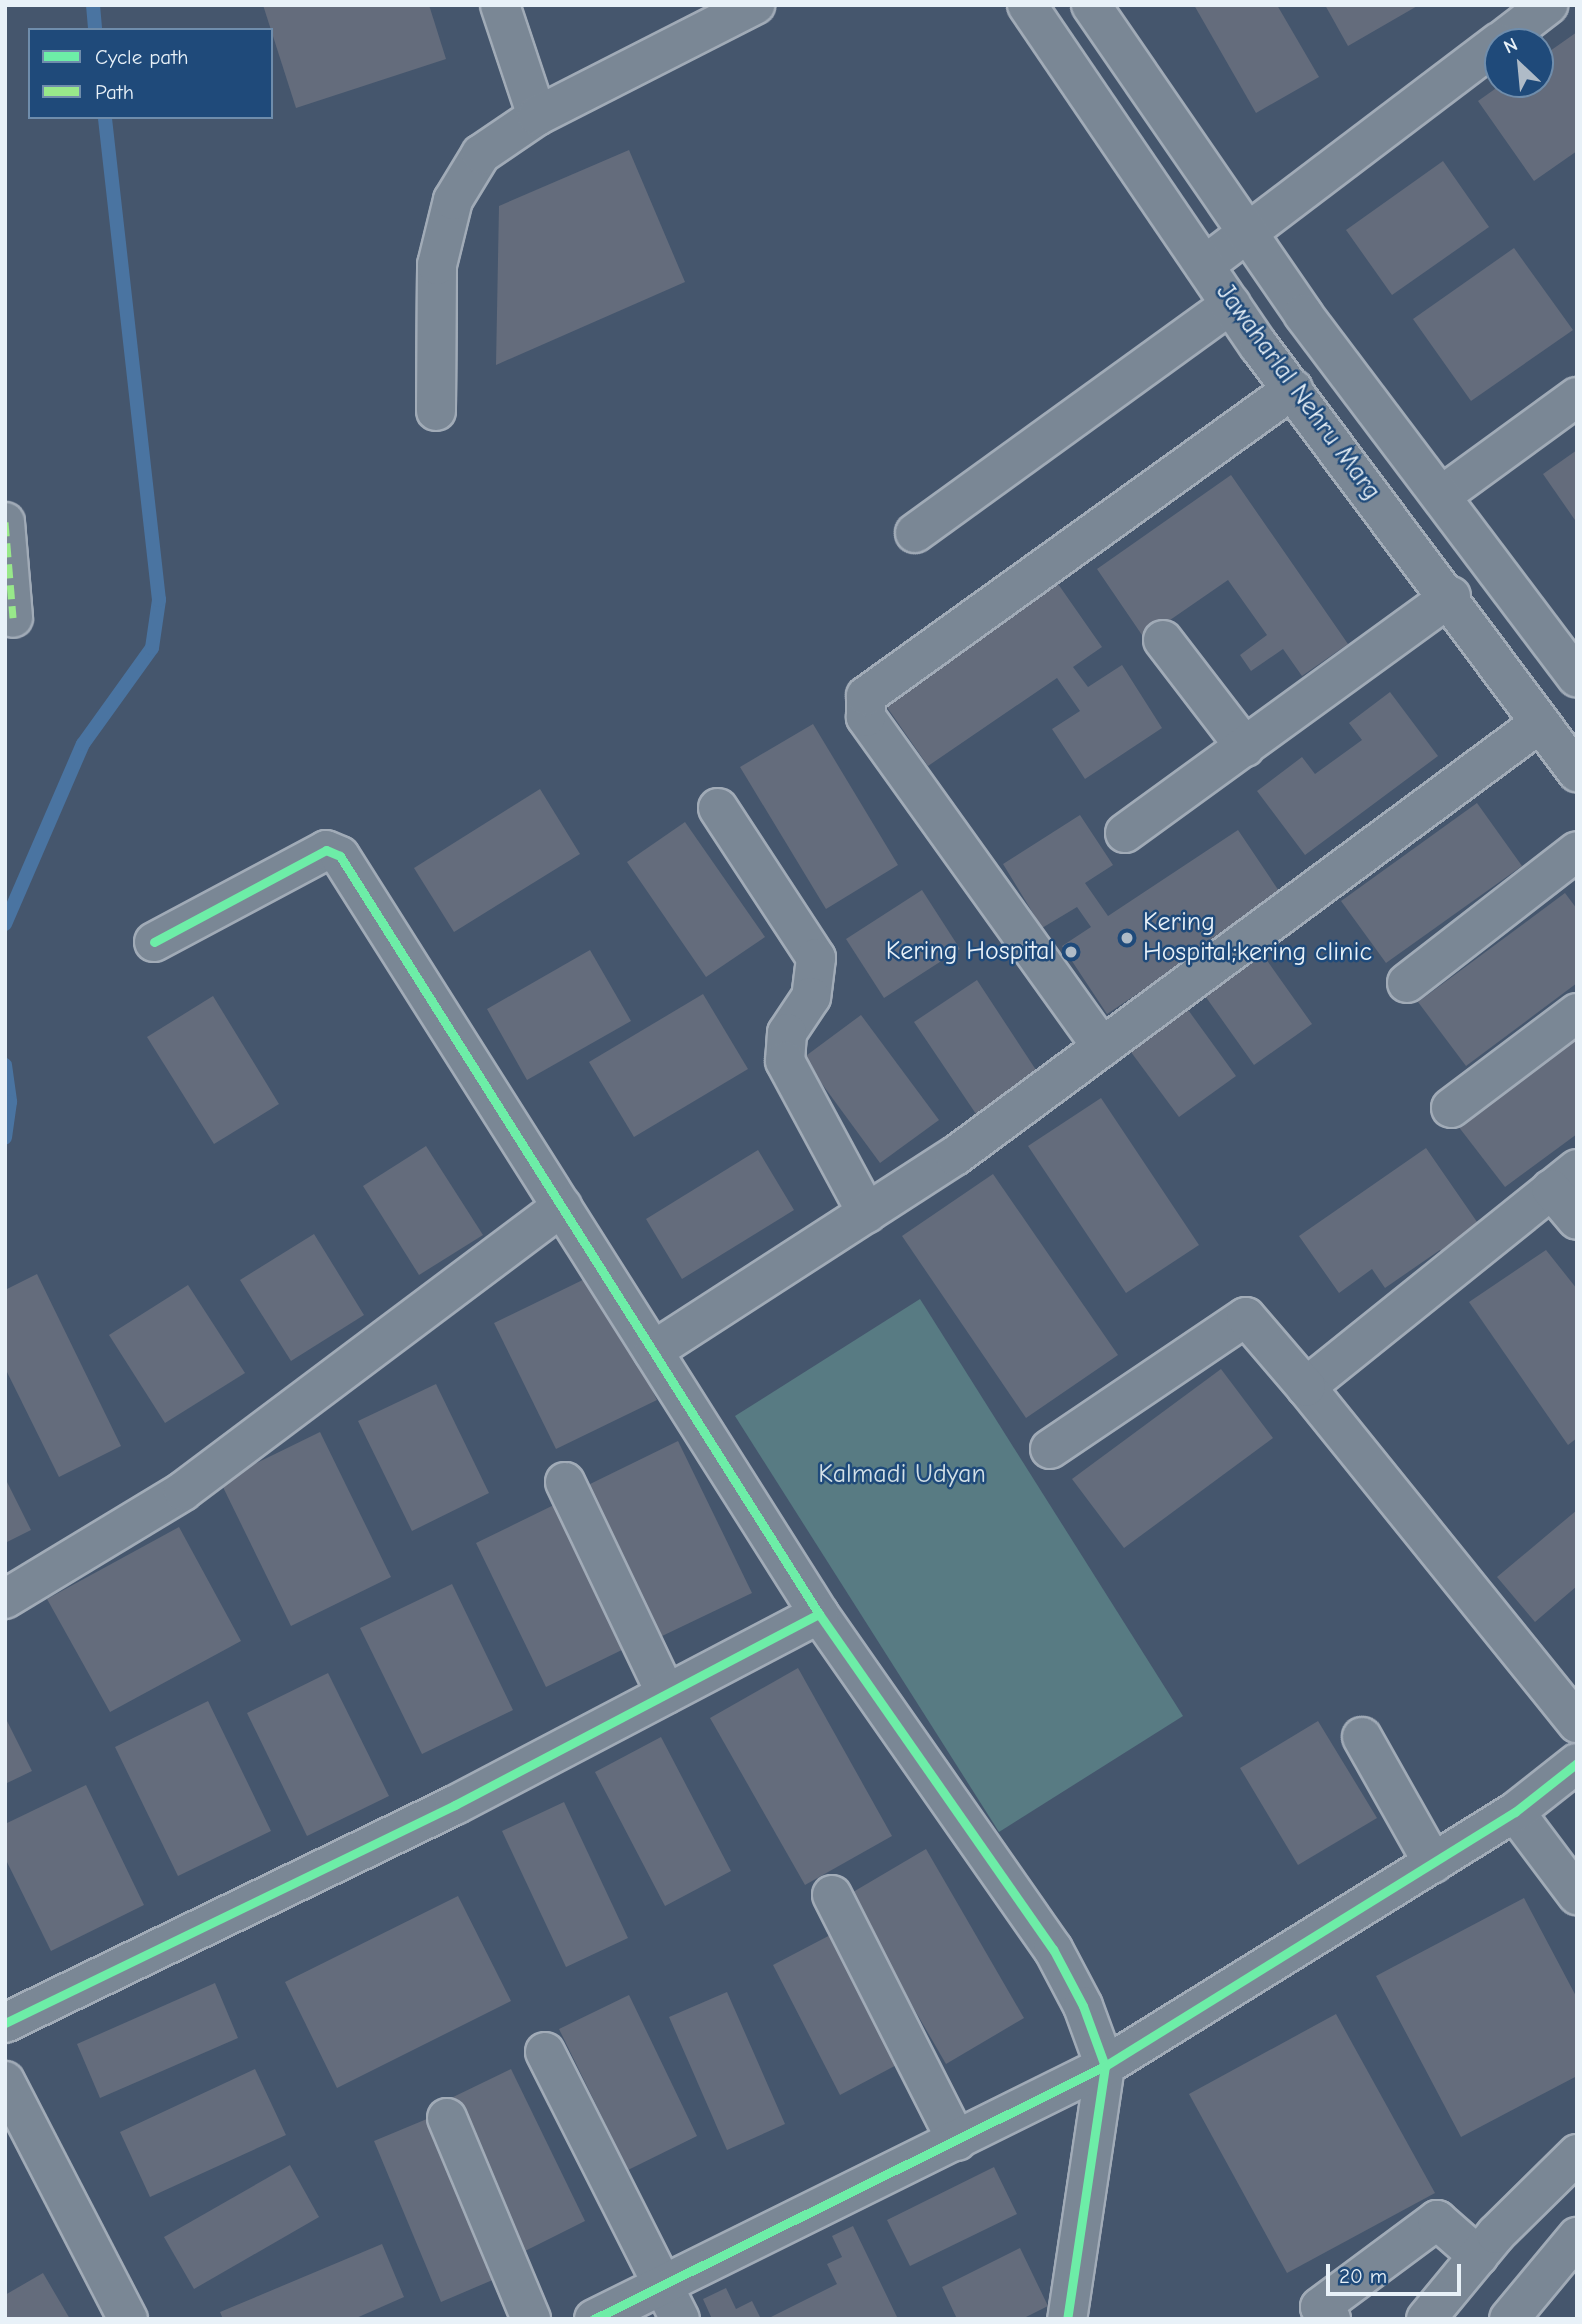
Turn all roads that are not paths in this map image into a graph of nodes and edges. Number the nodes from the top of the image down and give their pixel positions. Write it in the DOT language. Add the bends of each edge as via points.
graph roads {
  1 [pos="500,5"];
  2 [pos="755,5"];
  3 [pos="1027,5"];
  4 [pos="1091,5"];
  5 [pos="1548,5"];
  6 [pos="1518,28"];
  7 [pos="1484,54"];
  8 [pos="537,116"];
  9 [pos="1248,234"];
  10 [pos="1205,265"];
  11 [pos="1231,304"];
  12 [pos="1293,389"];
  13 [pos="1577,397"];
  14 [pos="436,411"];
  15 [pos="1441,496"];
  16 [pos="5,522"];
  17 [pos="915,533"];
  18 [pos="1451,596"];
  19 [pos="13,618"];
  20 [pos="1163,639"];
  21 [pos="1577,677"];
  22 [pos="1540,723"];
  23 [pos="1245,747"];
  24 [pos="1577,772"];
  25 [pos="718,808"];
  26 [pos="1125,833"];
  27 [pos="1577,851"];
  28 [pos="154,942"];
  29 [pos="1408,983"];
  30 [pos="1577,1013"];
  31 [pos="1102,1047"];
  32 [pos="1451,1108"];
  33 [pos="1564,1179"];
  34 [pos="562,1206"];
  35 [pos="867,1213"];
  36 [pos="1577,1220"];
  37 [pos="653,1351"];
  38 [pos="1306,1387"];
  39 [pos="1050,1449"];
  40 [pos="565,1482"];
  41 [pos="5,1599"];
  42 [pos="819,1614"];
  43 [pos="666,1695"];
  44 [pos="1577,1723"];
  45 [pos="1362,1737"];
  46 [pos="1577,1763"];
  47 [pos="1514,1812"];
  48 [pos="1433,1863"];
  49 [pos="832,1895"];
  50 [pos="1577,1895"];
  51 [pos="5,2023"];
  52 [pos="545,2052"];
  53 [pos="1105,2066"];
  54 [pos="5,2081"];
  55 [pos="447,2118"];
  56 [pos="957,2141"];
  57 [pos="1577,2154"];
  58 [pos="1577,2237"];
  59 [pos="1478,2256"];
  60 [pos="672,2303"];
  61 [pos="128,2319"];
  62 [pos="531,2319"];
  63 [pos="594,2319"];
  64 [pos="1067,2319"];
  65 [pos="1332,2319"];
  66 [pos="1426,2319"];
  67 [pos="1509,2319"];
  1 -- 8 [label="main road"];
  2 -- 8 [label="main road"];
  3 -- 10 [label="main road, Jawaharlal Nehru Marg"];
  4 -- 9 [label="main road, Jawaharlal Nehru Marg"];
  5 -- 6 [label="main road"];
  7 -- 9 [label="main road"];
  8 -- 14 [label="main road" via="481,154 453,200 437,265"];
  9 -- 10 [label="main road"];
  9 -- 15 [label="main road, Jawaharlal Nehru Marg"];
  10 -- 11 [label="main road, Jawaharlal Nehru Marg"];
  11 -- 12 [label="main road, Jawaharlal Nehru Marg"];
  11 -- 17 [label="main road"];
  12 -- 18 [label="main road, Jawaharlal Nehru Marg"];
  12 -- 31 [label="main road" via="866,696 866,717"];
  13 -- 15 [label="main road"];
  15 -- 21 [label="main road, Jawaharlal Nehru Marg"];
  16 -- 19 [label="main road"];
  18 -- 22 [label="main road, Jawaharlal Nehru Marg"];
  18 -- 23 [label="main road"];
  20 -- 23 [label="main road"];
  22 -- 24 [label="main road, Jawaharlal Nehru Marg"];
  22 -- 31 [label="main road"];
  23 -- 26 [label="main road"];
  25 -- 35 [label="main road" via="816,958 811,997 787,1033 785,1061"];
  27 -- 29 [label="main road"];
  28 -- 34 [label="main road" via="326,850 340,856"];
  30 -- 32 [label="main road"];
  31 -- 35 [label="main road"];
  33 -- 36 [label="main road"];
  33 -- 38 [label="main road"];
  34 -- 37 [label="main road"];
  34 -- 41 [label="main road" via="183,1491"];
  35 -- 37 [label="main road"];
  37 -- 42 [label="main road"];
  38 -- 39 [label="main road" via="1246,1317"];
  38 -- 44 [label="main road"];
  40 -- 43 [label="main road"];
  42 -- 43 [label="main road"];
  42 -- 53 [label="main road" via="1053,1950"];
  43 -- 51 [label="main road" via="455,1805"];
  45 -- 48 [label="main road"];
  46 -- 47 [label="main road"];
  47 -- 48 [label="main road"];
  47 -- 50 [label="main road"];
  48 -- 53 [label="main road"];
  49 -- 56 [label="main road"];
  52 -- 60 [label="main road"];
  53 -- 56 [label="main road"];
  53 -- 64 [label="main road"];
  54 -- 61 [label="main road"];
  55 -- 62 [label="main road"];
  56 -- 60 [label="main road"];
  57 -- 59 [label="main road"];
  58 -- 67 [label="main road"];
  59 -- 65 [label="main road" via="1437,2220 1320,2307"];
  59 -- 66 [label="main road"];
  60 -- 63 [label="main road"];
}
